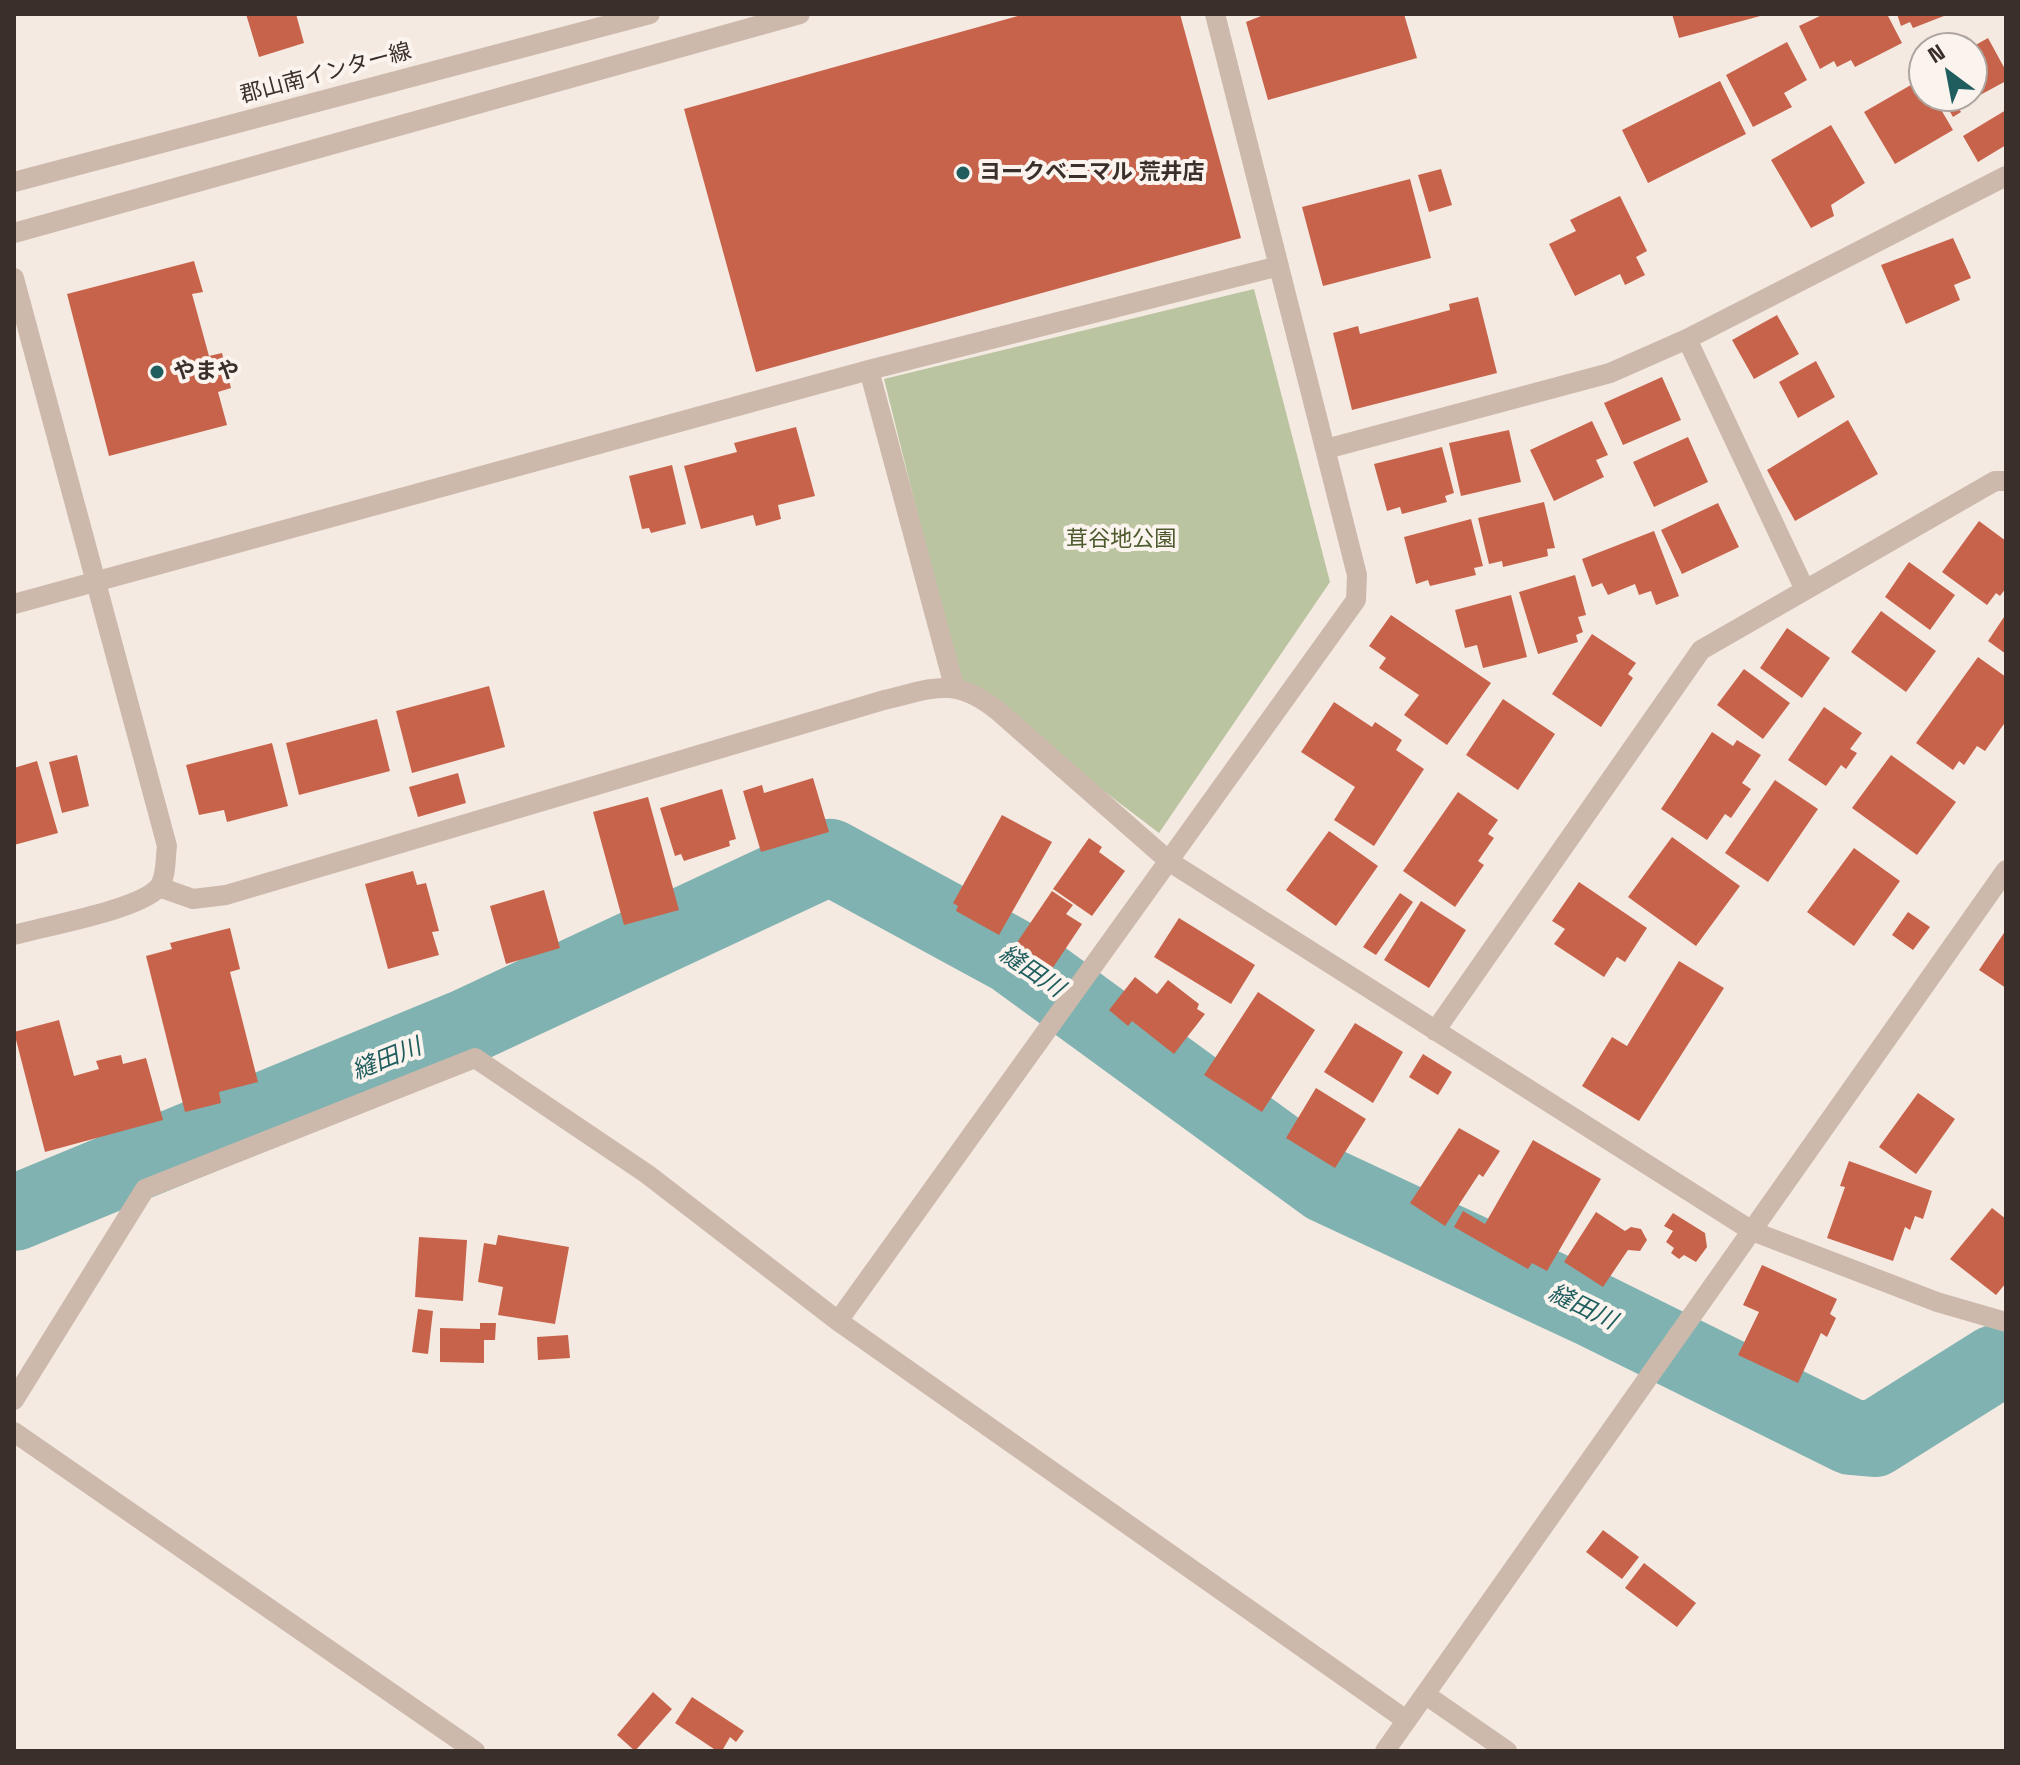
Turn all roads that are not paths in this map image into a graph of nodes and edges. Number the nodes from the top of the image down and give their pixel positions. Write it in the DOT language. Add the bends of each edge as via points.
graph roads {
  1 [pos="650,14"];
  2 [pos="800,14"];
  3 [pos="1215,14"];
  4 [pos="2006,176"];
  5 [pos="14,182"];
  6 [pos="14,233"];
  7 [pos="1279,266"];
  8 [pos="14,278"];
  9 [pos="1687,339"];
  10 [pos="869,370"];
  11 [pos="1326,449"];
  12 [pos="2006,481"];
  13 [pos="96,581"];
  14 [pos="1805,590"];
  15 [pos="14,604"];
  16 [pos="954,686"];
  17 [pos="1170,862"];
  18 [pos="2006,870"];
  19 [pos="159,887"];
  20 [pos="14,935"];
  21 [pos="1435,1031"];
  22 [pos="1752,1231"];
  23 [pos="838,1321"];
  24 [pos="2006,1322"];
  25 [pos="14,1400"];
  26 [pos="14,1432"];
  27 [pos="1426,1695"];
  28 [pos="1406,1720"];
  29 [pos="475,1751"];
  30 [pos="1385,1751"];
  31 [pos="1507,1751"];
  1 -- 5 [label="street, 郡山南インター線"];
  2 -- 6 [label="street"];
  3 -- 7 [label="street"];
  4 -- 9 [label="street"];
  7 -- 10 [label="street"];
  7 -- 11 [label="street"];
  8 -- 13 [label="street"];
  9 -- 11 [label="street" via="1610,373"];
  9 -- 14 [label="street"];
  10 -- 13 [label="street"];
  10 -- 16 [label="street"];
  11 -- 17 [label="street" via="1357,575 1356,600"];
  12 -- 14 [label="street" via="1995,481"];
  13 -- 15 [label="street"];
  13 -- 19 [label="street" via="165,837"];
  14 -- 21 [label="street" via="1693,658"];
  16 -- 17 [label="street" via="998,711"];
  16 -- 19 [label="street" via="884,700 226,895 193,899"];
  17 -- 21 [label="street"];
  17 -- 23 [label="street"];
  18 -- 22 [label="street"];
  19 -- 20 [label="street" via="124,906"];
  21 -- 22 [label="street"];
  22 -- 24 [label="street" via="1937,1302"];
  22 -- 27 [label="street"];
  23 -- 25 [label="street" via="647,1174 475,1058 145,1189"];
  23 -- 28 [label="street"];
  26 -- 29 [label="street"];
  27 -- 28 [label="street"];
  27 -- 31 [label="street"];
  28 -- 30 [label="street"];
}
